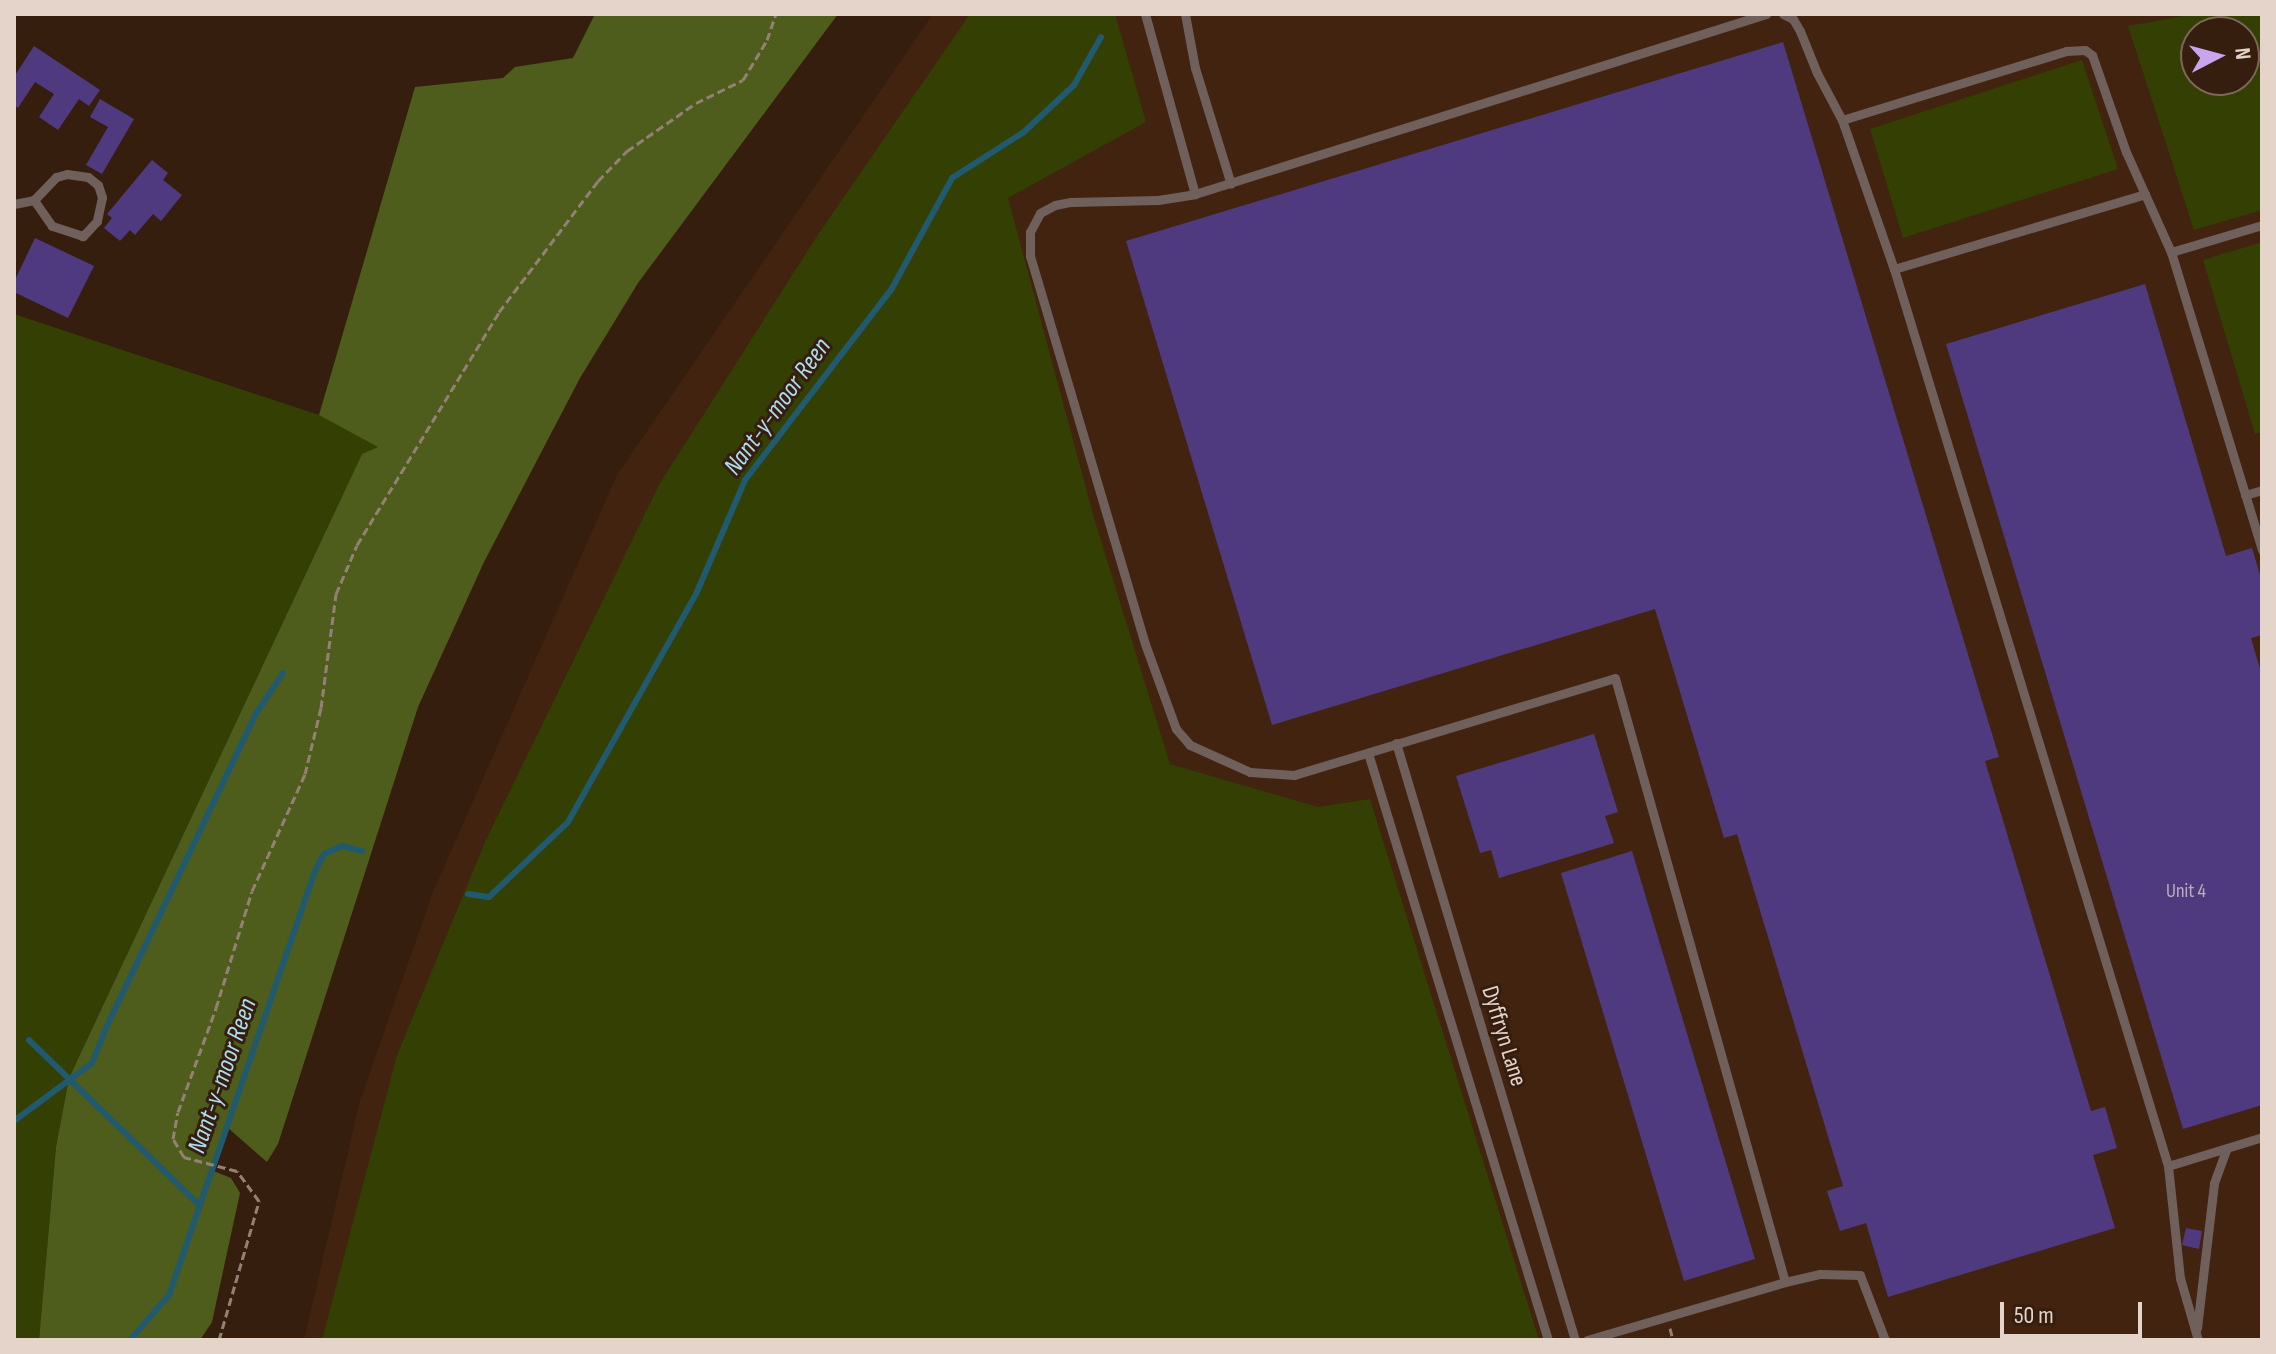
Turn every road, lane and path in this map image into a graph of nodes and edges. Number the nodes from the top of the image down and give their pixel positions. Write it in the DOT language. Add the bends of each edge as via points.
graph roads {
  1 [pos="776,14"];
  2 [pos="1145,14"];
  3 [pos="1185,14"];
  4 [pos="1766,14"];
  5 [pos="1783,14"];
  6 [pos="1842,120"];
  7 [pos="1231,184"];
  8 [pos="1195,194"];
  9 [pos="2145,194"];
  10 [pos="34,200"];
  11 [pos="14,204"];
  12 [pos="2262,225"];
  13 [pos="2171,252"];
  14 [pos="1894,269"];
  15 [pos="2262,490"];
  16 [pos="2245,495"];
  17 [pos="2262,550"];
  18 [pos="1396,743"];
  19 [pos="1368,753"];
  20 [pos="2262,1137"];
  21 [pos="2227,1148"];
  22 [pos="2168,1166"];
  23 [pos="1785,1282"];
  24 [pos="2197,1336"];
  25 [pos="219,1340"];
  26 [pos="1548,1340"];
  27 [pos="1575,1340"];
  28 [pos="1587,1340"];
  29 [pos="1885,1340"];
  1 -- 25 [label="path" via="743,80 696,103 627,151 598,181 499,312 357,545 336,594 321,708 305,774 252,891 173,1139 184,1157 237,1171 259,1201"];
  2 -- 8 [label="lane"];
  3 -- 7 [label="lane" via="1195,68"];
  4 -- 7 [label="lane"];
  5 -- 6 [label="lane" via="1800,31"];
  6 -- 9 [label="lane" via="2066,51 2085,50 2098,63"];
  6 -- 14 [label="lane"];
  7 -- 8 [label="lane"];
  8 -- 19 [label="lane" via="1071,202 1040,213 1030,232 1030,256 1145,644 1176,729 1190,745 1250,772 1273,776"];
  9 -- 13 [label="lane"];
  9 -- 14 [label="lane"];
  10 -- 10 [label="lane" via="56,177 79,174 98,185 102,197 97,221 83,236 52,226"];
  10 -- 11 [label="lane"];
  12 -- 13 [label="lane"];
  13 -- 16 [label="lane"];
  14 -- 22 [label="lane"];
  15 -- 16 [label="lane"];
  16 -- 17 [label="lane"];
  18 -- 19 [label="lane"];
  18 -- 23 [label="lane" via="1615,678"];
  18 -- 27 [label="lane, Dyffryn Lane"];
  19 -- 26 [label="lane, Dyffryn Lane"];
  20 -- 21 [label="lane"];
  21 -- 22 [label="lane"];
  21 -- 24 [label="lane" via="2214,1183"];
  22 -- 24 [label="lane" via="2180,1278"];
  23 -- 28 [label="lane"];
  23 -- 29 [label="lane" via="1820,1274 1860,1275"];
}
